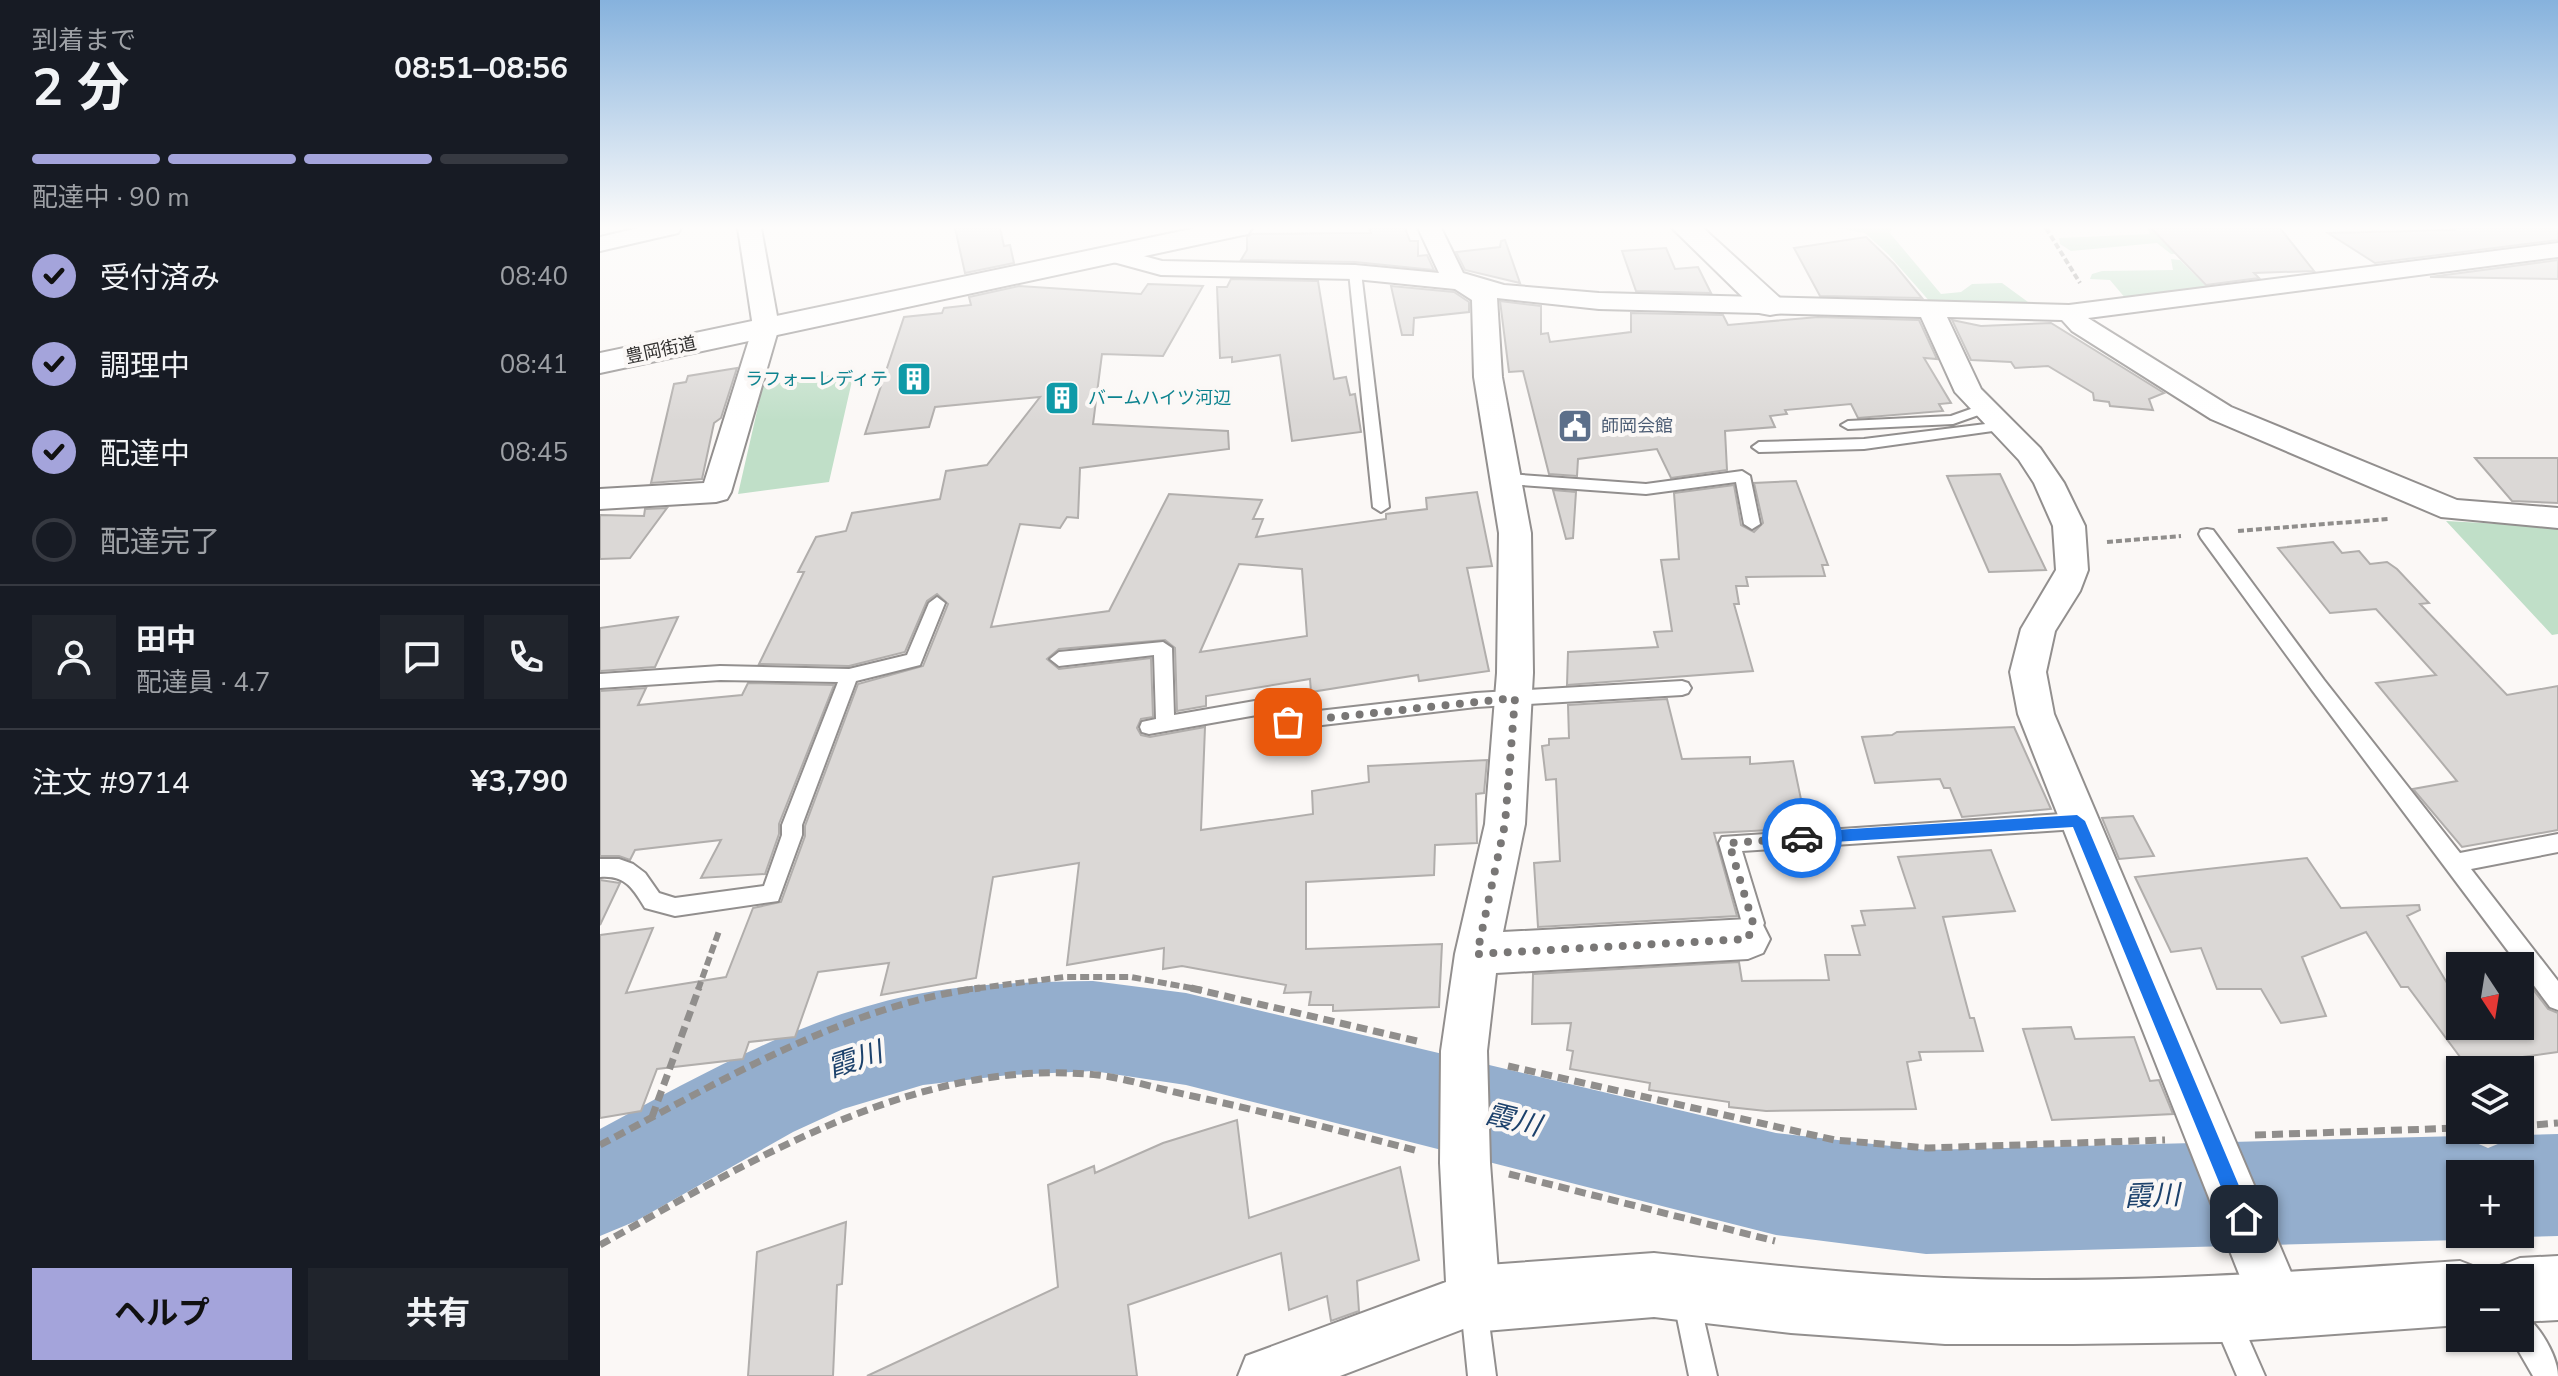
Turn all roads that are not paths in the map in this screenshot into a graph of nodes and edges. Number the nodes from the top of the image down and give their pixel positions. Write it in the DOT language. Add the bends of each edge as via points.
graph roads {
  1 [pos="760,292"];
  2 [pos="934,292"];
  3 [pos="1357,292"];
  4 [pos="1478,292"];
  5 [pos="1506,292"];
  6 [pos="1755,292"];
  7 [pos="2160,292"];
  8 [pos="2077,301"];
  9 [pos="1770,306"];
  10 [pos="1931,310"];
  11 [pos="766,327"];
  12 [pos="600,363"];
  13 [pos="1992,417"];
  14 [pos="1848,425"];
  15 [pos="1759,447"];
  16 [pos="1508,479"];
  17 [pos="600,499"];
  18 [pos="1381,507"];
  19 [pos="2558,518"];
  20 [pos="1752,524"];
  21 [pos="2207,534"];
  22 [pos="937,603"];
  23 [pos="1059,659"];
  24 [pos="849,676"];
  25 [pos="600,681"];
  26 [pos="1682,688"];
  27 [pos="1515,698"];
  28 [pos="2077,821"];
  29 [pos="2558,843"];
  30 [pos="2455,863"];
  31 [pos="600,868"];
  32 [pos="1748,939"];
  33 [pos="1477,954"];
  34 [pos="2558,999"];
  35 [pos="1683,1287"];
  36 [pos="2558,1288"];
  37 [pos="2534,1289"];
  38 [pos="2446,1294"];
  39 [pos="1473,1299"];
  40 [pos="2249,1306"];
  41 [pos="2534,1351"];
  42 [pos="1266,1376"];
  43 [pos="1482,1376"];
  44 [pos="1703,1376"];
  45 [pos="2251,1376"];
  46 [pos="2549,1376"];
  1 -- 11 [label="street"];
  2 -- 11 [label="street, 豊岡街道"];
  3 -- 18 [label="lane"];
  4 -- 16 [label="street" via="1484,297 1488,377"];
  5 -- 9 [label="street"];
  6 -- 9 [label="street"];
  7 -- 8 [label="street"];
  8 -- 10 [label="street"];
  8 -- 19 [label="street" via="2081,326 2221,413 2452,510"];
  9 -- 10 [label="street"];
  10 -- 13 [label="street" via="1969,392"];
  11 -- 12 [label="street, 豊岡街道"];
  11 -- 17 [label="street" via="716,492"];
  13 -- 14 [label="lane"];
  13 -- 15 [label="lane" via="1864,444"];
  13 -- 28 [label="street" via="2030,454 2049,483 2073,545 2072,570 2038,629 2028,672 2036,714"];
  16 -- 20 [label="lane" via="1646,489 1742,476"];
  16 -- 27 [label="street" via="1515,533"];
  21 -- 30 [label="lane"];
  22 -- 24 [label="lane" via="914,660"];
  23 -- 27 [label="lane" via="1163,648 1157,725 1272,705 1288,722"];
  24 -- 25 [label="lane" via="720,673"];
  24 -- 31 [label="lane" via="771,894 675,907 652,901 637,876 614,866"];
  26 -- 27 [label="lane"];
  27 -- 33 [label="street" via="1505,824"];
  28 -- 32 [label="lane" via="1729,843 1753,923"];
  28 -- 40 [label="street" via="2254,1244"];
  29 -- 30 [label="lane"];
  30 -- 34 [label="lane"];
  32 -- 33 [label="street"];
  33 -- 39 [label="street" via="1464,1056"];
  35 -- 39 [label="street"];
  35 -- 40 [label="street" via="1945,1311"];
  35 -- 44 [label="lane"];
  36 -- 37 [label="street"];
  38 -- 40 [label="street"];
  39 -- 42 [label="street"];
  39 -- 43 [label="lane"];
  40 -- 45 [label="lane"];
  41 -- 46 [label="lane"];
}
